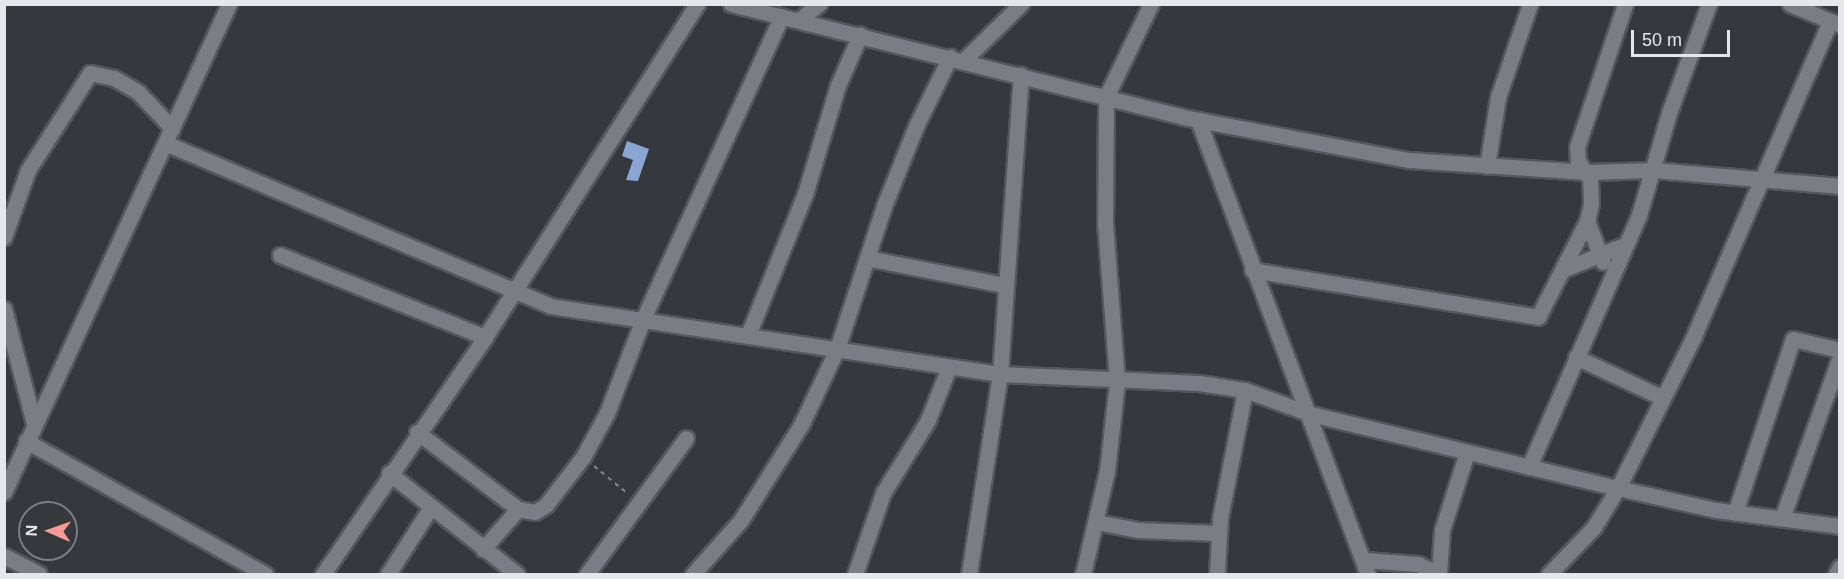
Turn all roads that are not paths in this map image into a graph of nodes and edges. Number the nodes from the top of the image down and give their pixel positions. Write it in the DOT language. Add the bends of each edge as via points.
graph roads {
  1 [pos="229,4"];
  2 [pos="697,4"];
  3 [pos="731,4"];
  4 [pos="819,4"];
  5 [pos="1021,4"];
  6 [pos="1151,4"];
  7 [pos="1530,4"];
  8 [pos="1625,4"];
  9 [pos="1709,4"];
  10 [pos="1790,4"];
  11 [pos="782,16"];
  12 [pos="799,20"];
  13 [pos="1834,23"];
  14 [pos="860,35"];
  15 [pos="957,58"];
  16 [pos="1020,75"];
  17 [pos="1106,97"];
  18 [pos="1198,120"];
  19 [pos="172,128"];
  20 [pos="165,143"];
  21 [pos="1487,166"];
  22 [pos="1654,170"];
  23 [pos="1587,171"];
  24 [pos="1763,178"];
  25 [pos="1839,186"];
  26 [pos="1587,221"];
  27 [pos="4,237"];
  28 [pos="1624,245"];
  29 [pos="280,255"];
  30 [pos="1600,255"];
  31 [pos="867,258"];
  32 [pos="1252,270"];
  33 [pos="1562,270"];
  34 [pos="1609,279"];
  35 [pos="1003,285"];
  36 [pos="512,291"];
  37 [pos="4,309"];
  38 [pos="643,319"];
  39 [pos="748,335"];
  40 [pos="485,337"];
  41 [pos="837,349"];
  42 [pos="1839,350"];
  43 [pos="1576,357"];
  44 [pos="1839,357"];
  45 [pos="949,367"];
  46 [pos="1000,374"];
  47 [pos="1117,382"];
  48 [pos="1245,390"];
  49 [pos="1663,398"];
  50 [pos="1311,414"];
  51 [pos="34,423"];
  52 [pos="417,432"];
  53 [pos="686,438"];
  54 [pos="26,441"];
  55 [pos="1467,452"];
  56 [pos="1529,467"];
  57 [pos="389,473"];
  58 [pos="1618,488"];
  59 [pos="4,492"];
  60 [pos="430,507"];
  61 [pos="518,509"];
  62 [pos="1735,513"];
  63 [pos="1782,518"];
  64 [pos="1097,522"];
  65 [pos="1839,525"];
  66 [pos="1219,533"];
  67 [pos="483,549"];
  68 [pos="4,556"];
  69 [pos="1366,567"];
  70 [pos="1839,567"];
  71 [pos="39,574"];
  72 [pos="265,574"];
  73 [pos="323,574"];
  74 [pos="388,574"];
  75 [pos="517,574"];
  76 [pos="587,574"];
  77 [pos="693,574"];
  78 [pos="855,574"];
  79 [pos="969,574"];
  80 [pos="1083,574"];
  81 [pos="1217,574"];
  82 [pos="1439,574"];
  83 [pos="1549,574"];
  84 [pos="1836,574"];
  1 -- 19 [label="street"];
  2 -- 36 [label="street"];
  3 -- 11 [label="street"];
  4 -- 12 [label="street"];
  5 -- 15 [label="street"];
  6 -- 17 [label="street"];
  7 -- 21 [label="street" via="1498,97"];
  8 -- 23 [label="street" via="1577,147 1578,160"];
  9 -- 22 [label="street" via="1670,110"];
  10 -- 13 [label="street"];
  11 -- 12 [label="street"];
  11 -- 38 [label="street"];
  12 -- 14 [label="street"];
  13 -- 24 [label="street"];
  14 -- 15 [label="street"];
  14 -- 39 [label="street" via="834,95 805,194"];
  15 -- 16 [label="street"];
  15 -- 31 [label="street" via="916,126"];
  16 -- 17 [label="street"];
  16 -- 35 [label="street"];
  17 -- 18 [label="street"];
  17 -- 47 [label="street" via="1105,224"];
  18 -- 21 [label="street" via="1409,160"];
  18 -- 32 [label="street"];
  19 -- 20 [label="street"];
  19 -- 27 [label="street" via="138,92 114,78 90,73 28,170"];
  20 -- 36 [label="street"];
  20 -- 51 [label="street"];
  21 -- 23 [label="street"];
  22 -- 23 [label="street"];
  22 -- 24 [label="street"];
  22 -- 28 [label="street"];
  23 -- 26 [label="street" via="1591,192"];
  24 -- 25 [label="street"];
  24 -- 49 [label="street"];
  26 -- 30 [label="street"];
  26 -- 33 [label="street"];
  28 -- 30 [label="street"];
  28 -- 34 [label="street"];
  29 -- 40 [label="street"];
  30 -- 33 [label="street"];
  30 -- 34 [label="street"];
  31 -- 35 [label="street"];
  31 -- 41 [label="street"];
  32 -- 33 [label="street" via="1532,319 1543,313"];
  32 -- 50 [label="street"];
  34 -- 43 [label="street"];
  35 -- 46 [label="street"];
  36 -- 38 [label="street" via="550,306"];
  36 -- 40 [label="street"];
  37 -- 51 [label="street"];
  38 -- 39 [label="street"];
  38 -- 61 [label="street" via="607,413 583,457 546,505 535,512"];
  39 -- 41 [label="street"];
  40 -- 52 [label="street"];
  41 -- 45 [label="street"];
  41 -- 77 [label="street" via="777,467 741,520"];
  42 -- 62 [label="street" via="1793,339"];
  43 -- 49 [label="street"];
  43 -- 56 [label="street"];
  44 -- 63 [label="street"];
  45 -- 46 [label="street"];
  45 -- 78 [label="street" via="928,420 883,493"];
  46 -- 47 [label="street"];
  46 -- 79 [label="street"];
  47 -- 48 [label="street" via="1199,383"];
  47 -- 64 [label="street"];
  48 -- 50 [label="street"];
  48 -- 66 [label="street"];
  49 -- 58 [label="street"];
  50 -- 55 [label="street"];
  50 -- 69 [label="street"];
  51 -- 54 [label="street"];
  52 -- 57 [label="street"];
  52 -- 61 [label="street"];
  53 -- 76 [label="street" via="641,505"];
  54 -- 59 [label="street"];
  54 -- 72 [label="street"];
  55 -- 56 [label="street"];
  55 -- 82 [label="street" via="1442,530"];
  56 -- 58 [label="street"];
  57 -- 60 [label="street"];
  57 -- 73 [label="street"];
  58 -- 62 [label="street"];
  58 -- 83 [label="street" via="1594,527"];
  60 -- 67 [label="street"];
  60 -- 74 [label="street"];
  61 -- 67 [label="street"];
  62 -- 63 [label="street"];
  63 -- 65 [label="street"];
  64 -- 66 [label="street" via="1138,530"];
  64 -- 80 [label="street"];
  66 -- 81 [label="street"];
  67 -- 75 [label="street"];
  68 -- 71 [label="street"];
  69 -- 82 [label="street" via="1418,564"];
  70 -- 84 [label="street"];
}
